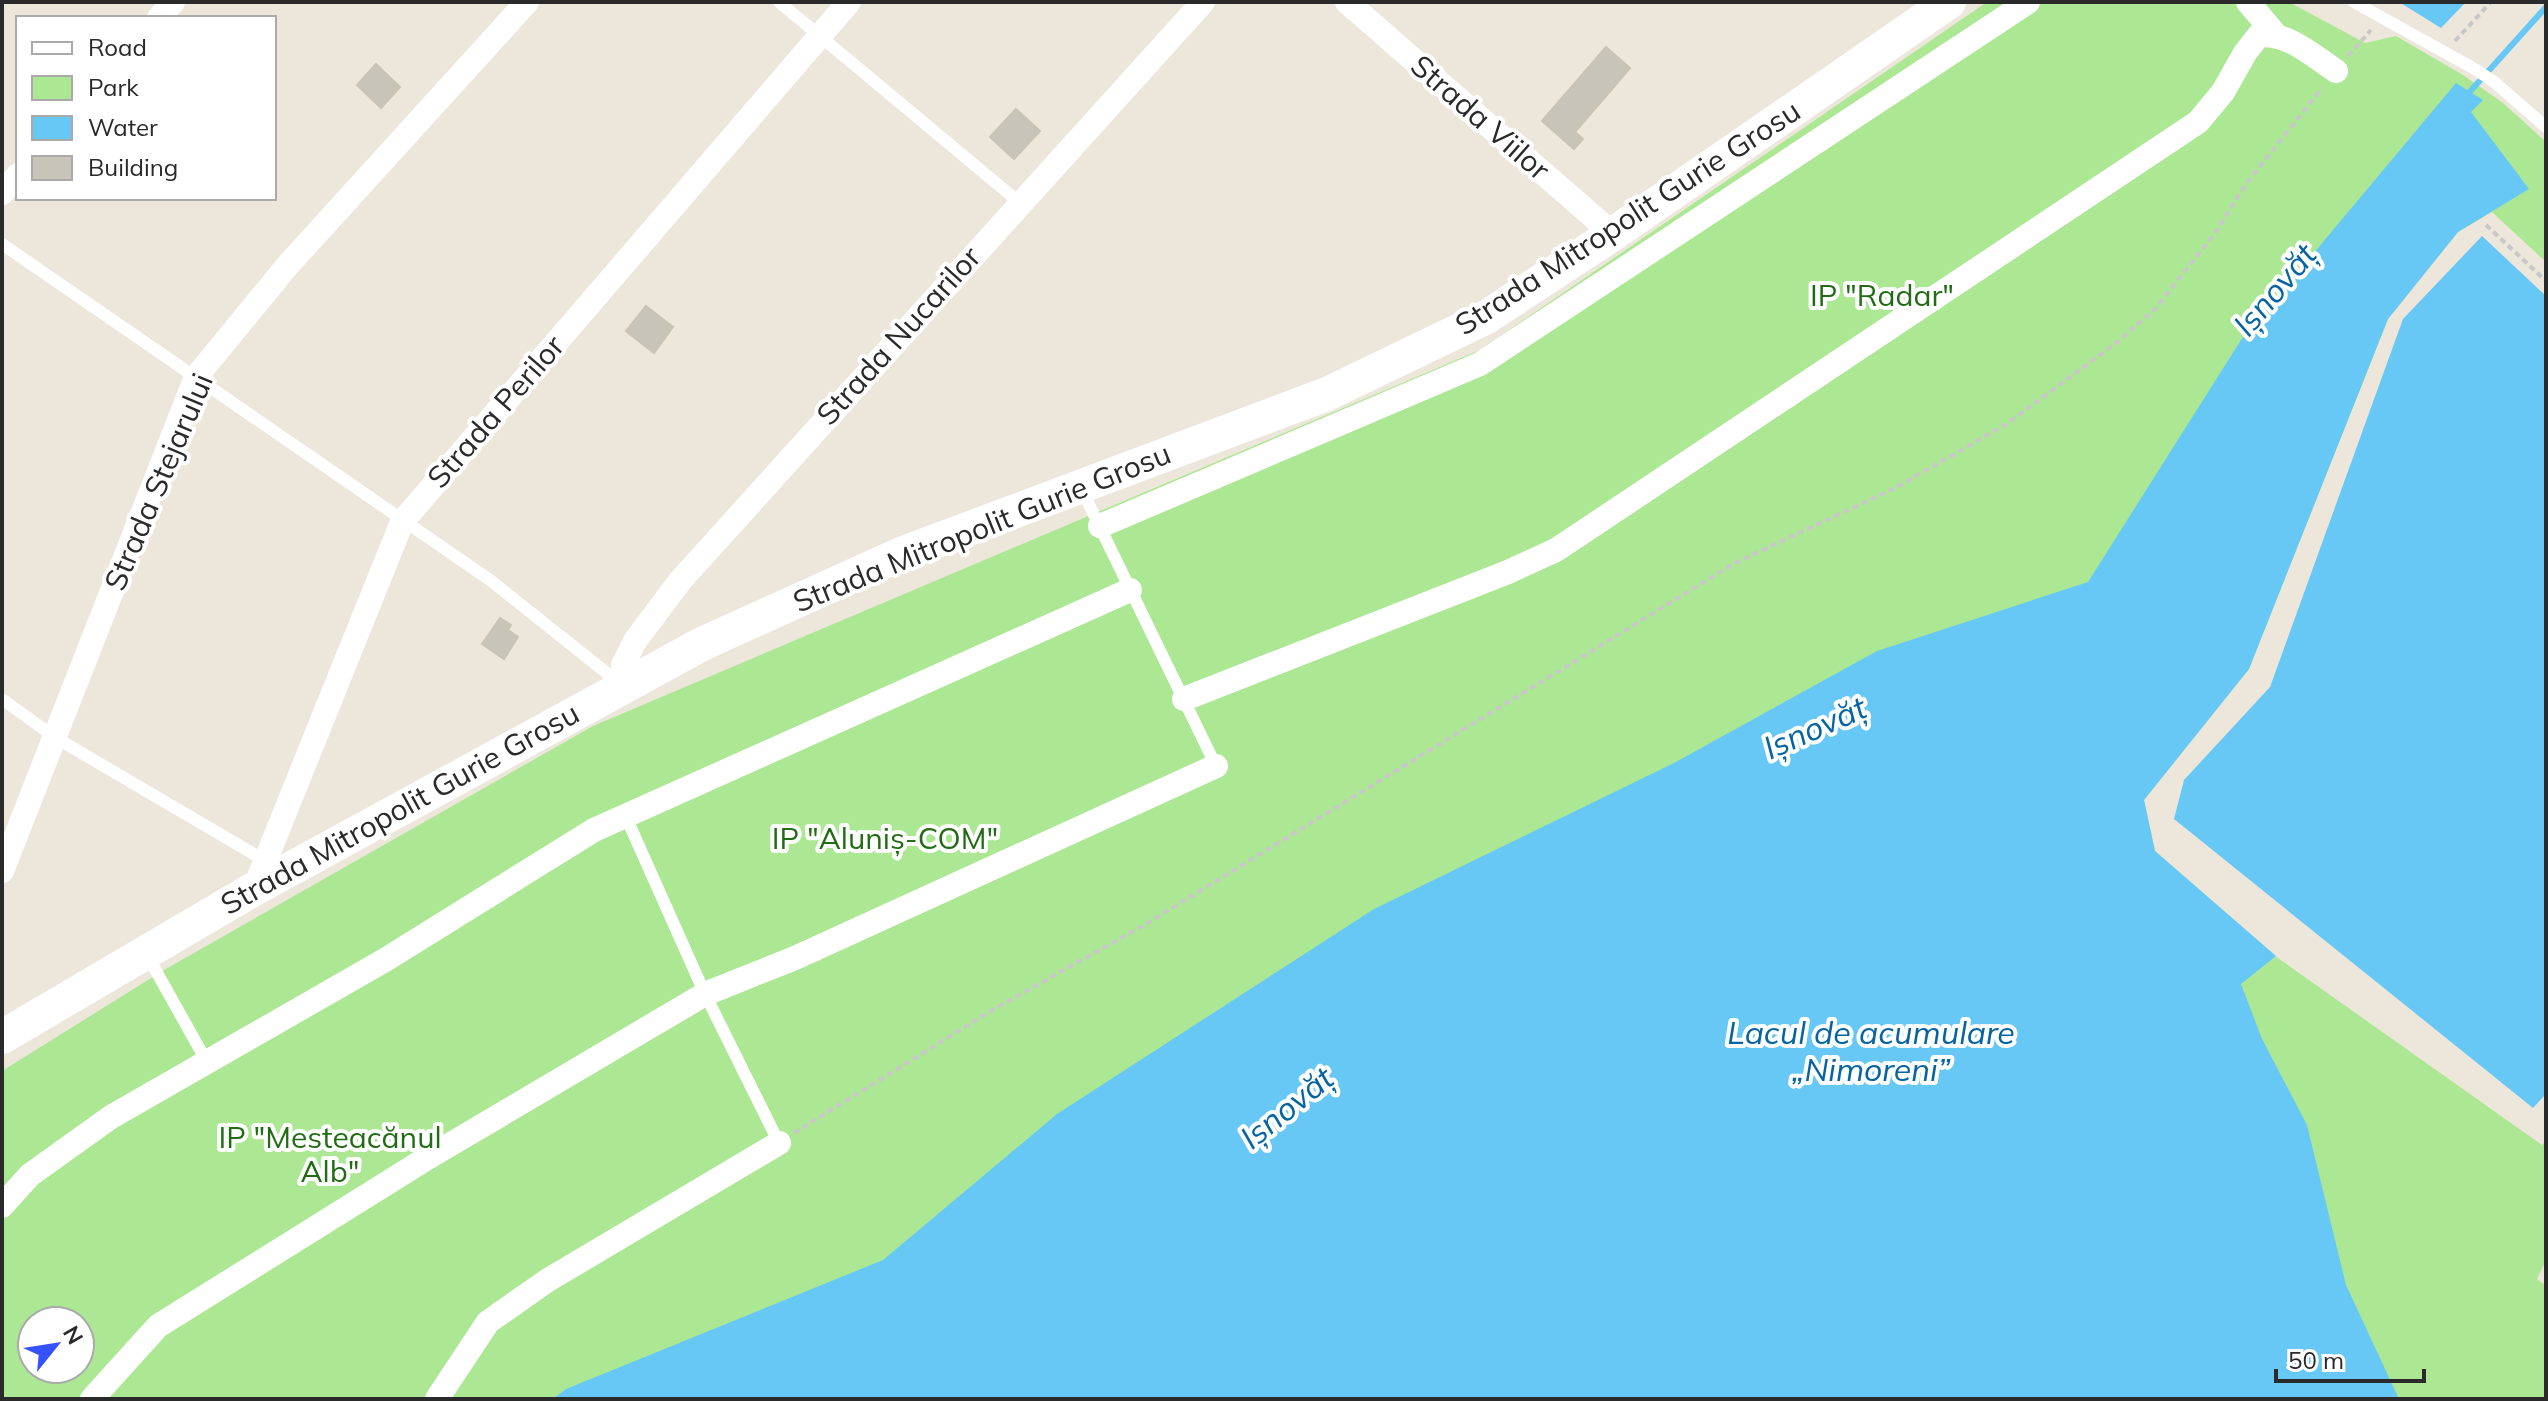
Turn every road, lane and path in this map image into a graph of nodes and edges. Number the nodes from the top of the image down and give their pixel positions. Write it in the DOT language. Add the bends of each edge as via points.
graph roads {
  1 [pos="527,2"];
  2 [pos="779,2"];
  3 [pos="849,2"];
  4 [pos="1203,2"];
  5 [pos="1347,2"];
  6 [pos="2028,2"];
  7 [pos="2248,2"];
  8 [pos="2354,2"];
  9 [pos="2491,2"];
  10 [pos="1940,4"];
  11 [pos="2382,17"];
  12 [pos="820,33"];
  13 [pos="2275,34"];
  14 [pos="2445,52"];
  15 [pos="2336,71"];
  16 [pos="2546,127"];
  17 [pos="16,177"];
  18 [pos="2,193"];
  19 [pos="1020,203"];
  20 [pos="2486,225"];
  21 [pos="1613,234"];
  22 [pos="2,244"];
  23 [pos="2546,281"];
  24 [pos="196,377"];
  25 [pos="1080,487"];
  26 [pos="402,522"];
  27 [pos="1100,526"];
  28 [pos="1130,590"];
  29 [pos="623,686"];
  30 [pos="2,699"];
  31 [pos="1184,699"];
  32 [pos="56,738"];
  33 [pos="1216,766"];
  34 [pos="626,817"];
  35 [pos="2,871"];
  36 [pos="259,875"];
  37 [pos="146,953"];
  38 [pos="705,994"];
  39 [pos="2,1037"];
  40 [pos="207,1062"];
  41 [pos="779,1143"];
  42 [pos="2,1206"];
  43 [pos="92,1399"];
  44 [pos="437,1399"];
  1 -- 24 [label="street, Strada Stejarului" via="288,265"];
  2 -- 12 [label="lane"];
  3 -- 12 [label="street, Strada Perilor"];
  4 -- 19 [label="street, Strada Nucarilor"];
  5 -- 21 [label="street, Strada Viilor"];
  6 -- 27 [label="street" via="1480,364"];
  7 -- 13 [label="street"];
  8 -- 11 [label="lane"];
  9 -- 14 [label="path"];
  10 -- 21 [label="main road, Strada Mitropolit Gurie Grosu"];
  11 -- 14 [label="lane"];
  11 -- 15 [label="path"];
  12 -- 19 [label="lane"];
  12 -- 26 [label="street, Strada Perilor"];
  13 -- 15 [label="street"];
  13 -- 31 [label="street" via="2259,35 2198,122 1556,550"];
  14 -- 16 [label="lane" via="2493,81"];
  15 -- 41 [label="path" via="2155,309 2005,425 1895,488 1735,563"];
  17 -- 18 [label="street"];
  19 -- 29 [label="street, Strada Nucarilor" via="680,581 635,641 623,665"];
  20 -- 23 [label="path"];
  21 -- 25 [label="main road, Strada Mitropolit Gurie Grosu" via="1485,318 1410,356 1327,394"];
  22 -- 24 [label="lane"];
  24 -- 26 [label="lane"];
  24 -- 32 [label="street, Strada Stejarului"];
  25 -- 27 [label="lane"];
  25 -- 29 [label="main road, Strada Mitropolit Gurie Grosu" via="901,554 702,644"];
  26 -- 29 [label="lane" via="490,580"];
  26 -- 36 [label="street, Strada Perilor"];
  27 -- 28 [label="lane"];
  28 -- 31 [label="lane"];
  28 -- 34 [label="street"];
  29 -- 36 [label="main road, Strada Mitropolit Gurie Grosu"];
  30 -- 32 [label="lane"];
  31 -- 33 [label="lane"];
  32 -- 35 [label="street, Strada Stejarului"];
  32 -- 36 [label="lane"];
  33 -- 38 [label="street"];
  34 -- 38 [label="lane"];
  34 -- 40 [label="street" via="594,830 385,960"];
  36 -- 37 [label="main road, Strada Mitropolit Gurie Grosu"];
  37 -- 39 [label="main road, Strada Mitropolit Gurie Grosu"];
  37 -- 40 [label="lane"];
  38 -- 41 [label="lane"];
  38 -- 43 [label="street" via="158,1326"];
  40 -- 42 [label="street" via="70,1144 30,1175"];
  41 -- 44 [label="street" via="548,1280 488,1322"];
}
